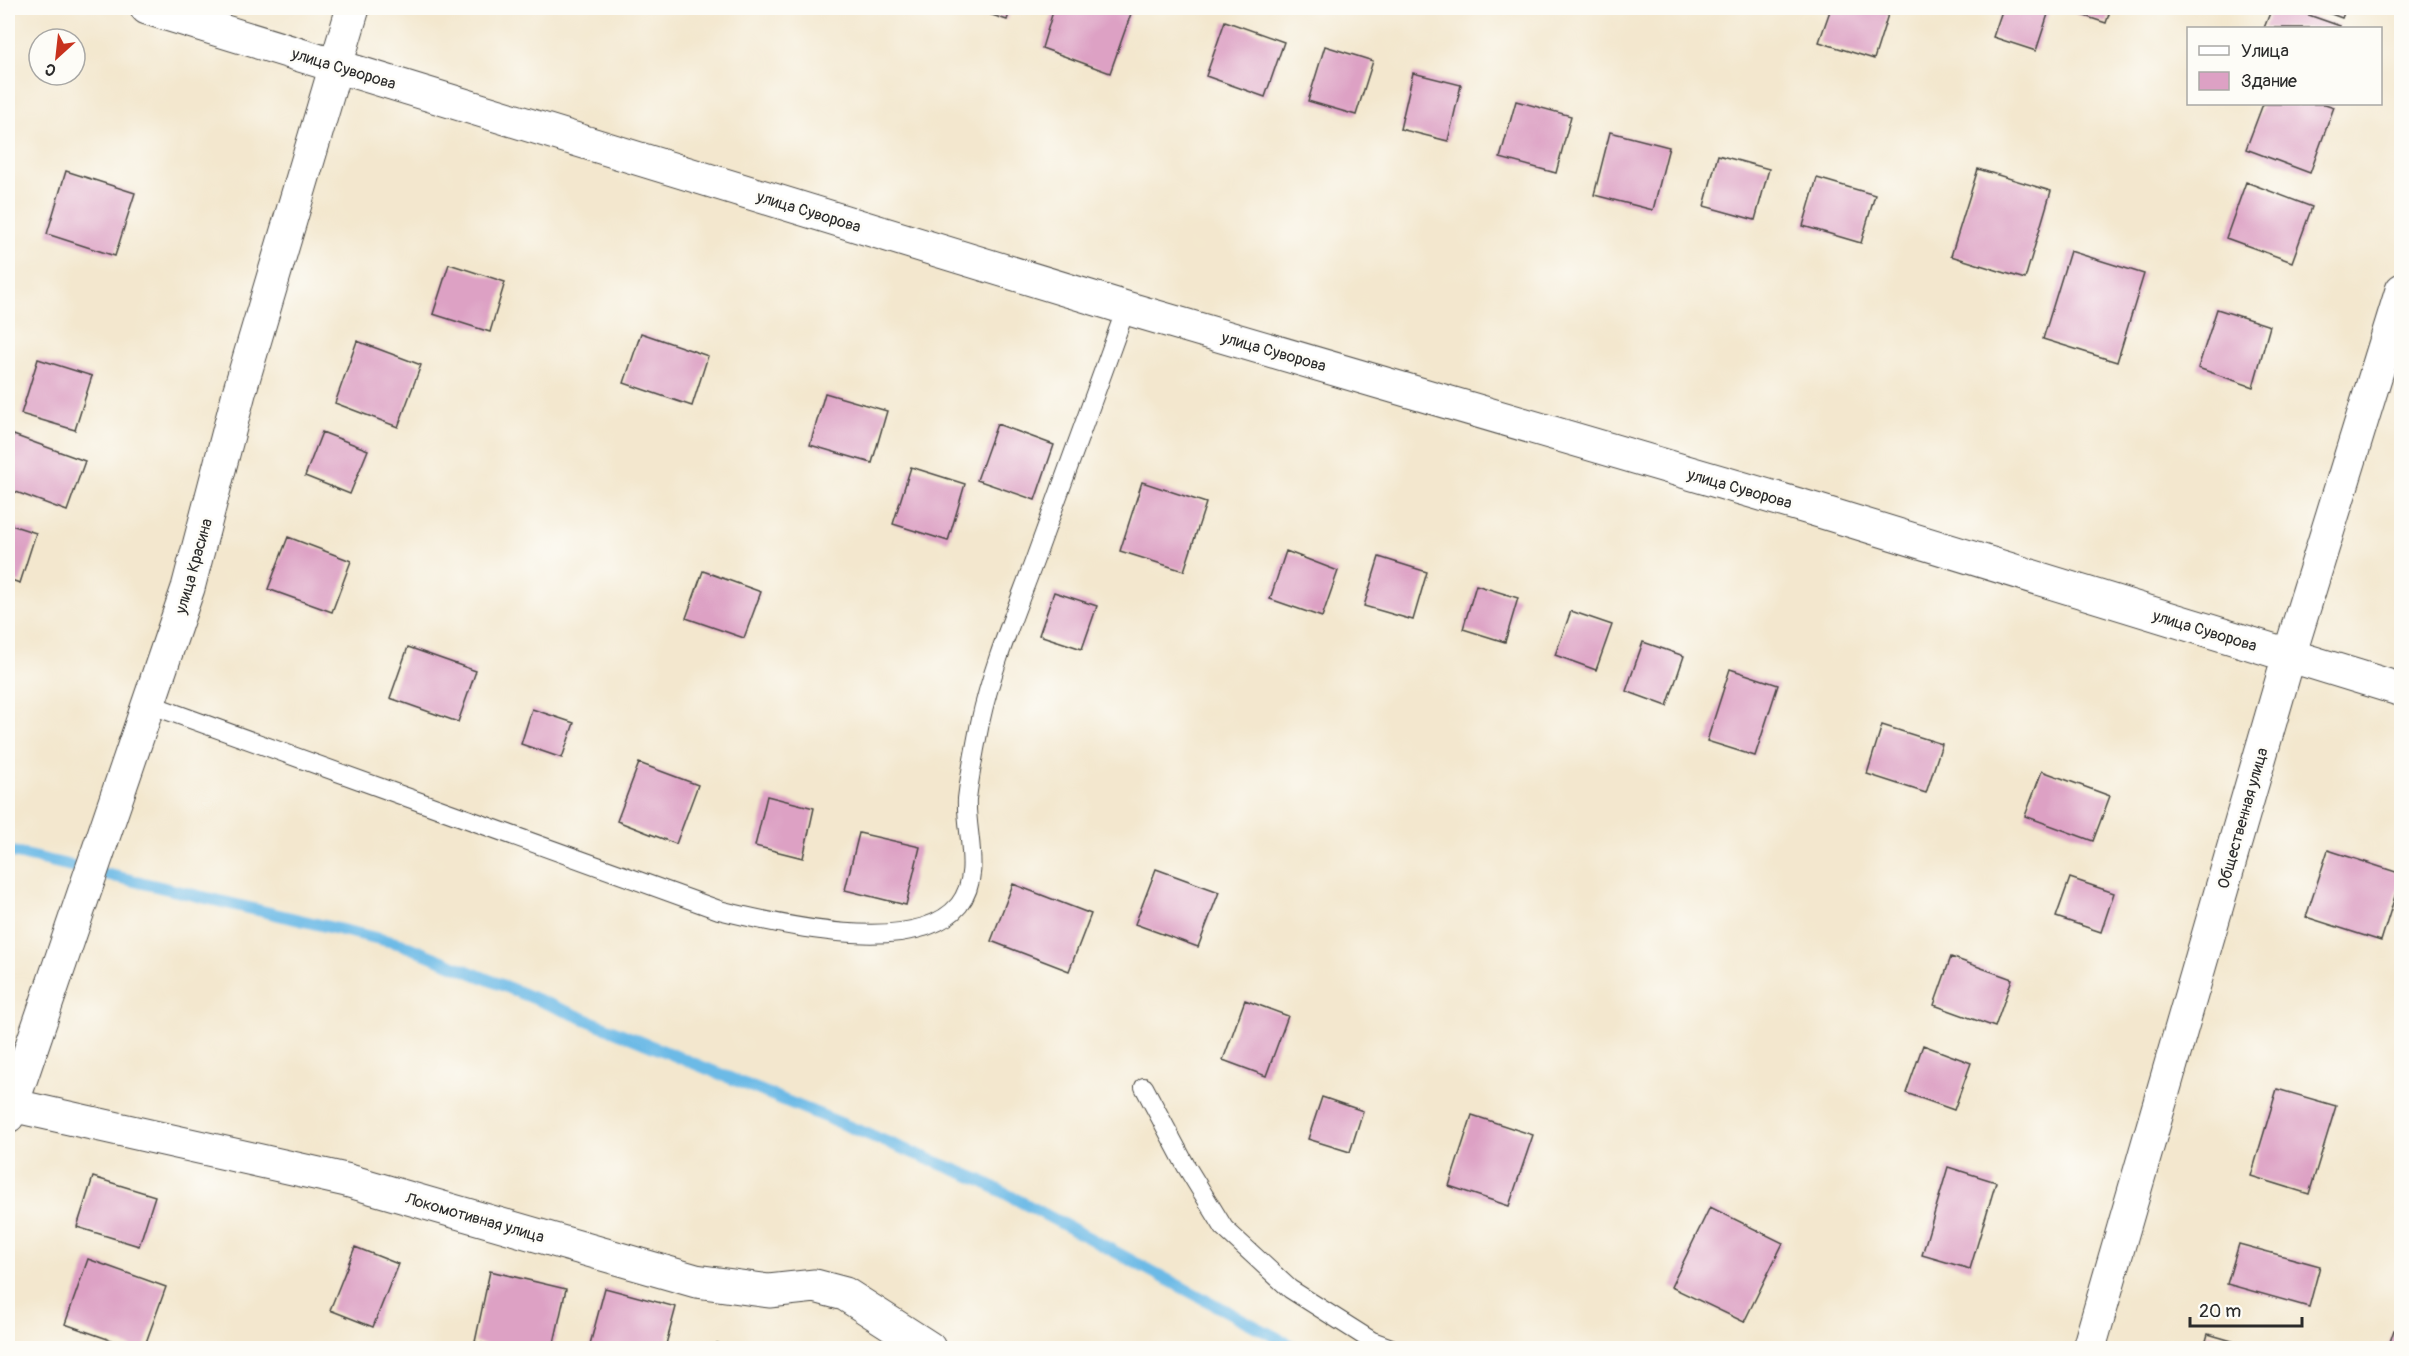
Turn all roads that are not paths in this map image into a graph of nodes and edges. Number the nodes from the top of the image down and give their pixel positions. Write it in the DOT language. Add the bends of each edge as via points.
graph roads {
  1 [pos="147,8"];
  2 [pos="352,8"];
  3 [pos="336,65"];
  4 [pos="2402,290"];
  5 [pos="1126,308"];
  6 [pos="2289,656"];
  7 [pos="2402,690"];
  8 [pos="149,704"];
  9 [pos="1144,1087"];
  10 [pos="9,1108"];
  11 [pos="929,1348"];
  12 [pos="1391,1348"];
  13 [pos="2089,1348"];
  1 -- 3 [label="street, улица Суворова"];
  2 -- 3 [label="street, улица Красина"];
  3 -- 5 [label="street, улица Суворова"];
  3 -- 8 [label="street, улица Красина" via="239,393 188,588"];
  4 -- 6 [label="street, Общественная улица"];
  5 -- 6 [label="street, улица Суворова" via="1816,510"];
  5 -- 8 [label="lane" via="1004,643 981,719 967,801 972,843 970,879 959,904 933,924 898,932 841,933 781,925 719,910"];
  6 -- 7 [label="street, улица Суворова"];
  6 -- 13 [label="street, Общественная улица"];
  8 -- 10 [label="street, улица Красина"];
  9 -- 12 [label="lane" via="1224,1228 1290,1289 1372,1341"];
  10 -- 11 [label="street, Локомотивная улица" via="346,1180 696,1281 769,1291 815,1286 845,1294"];
}
